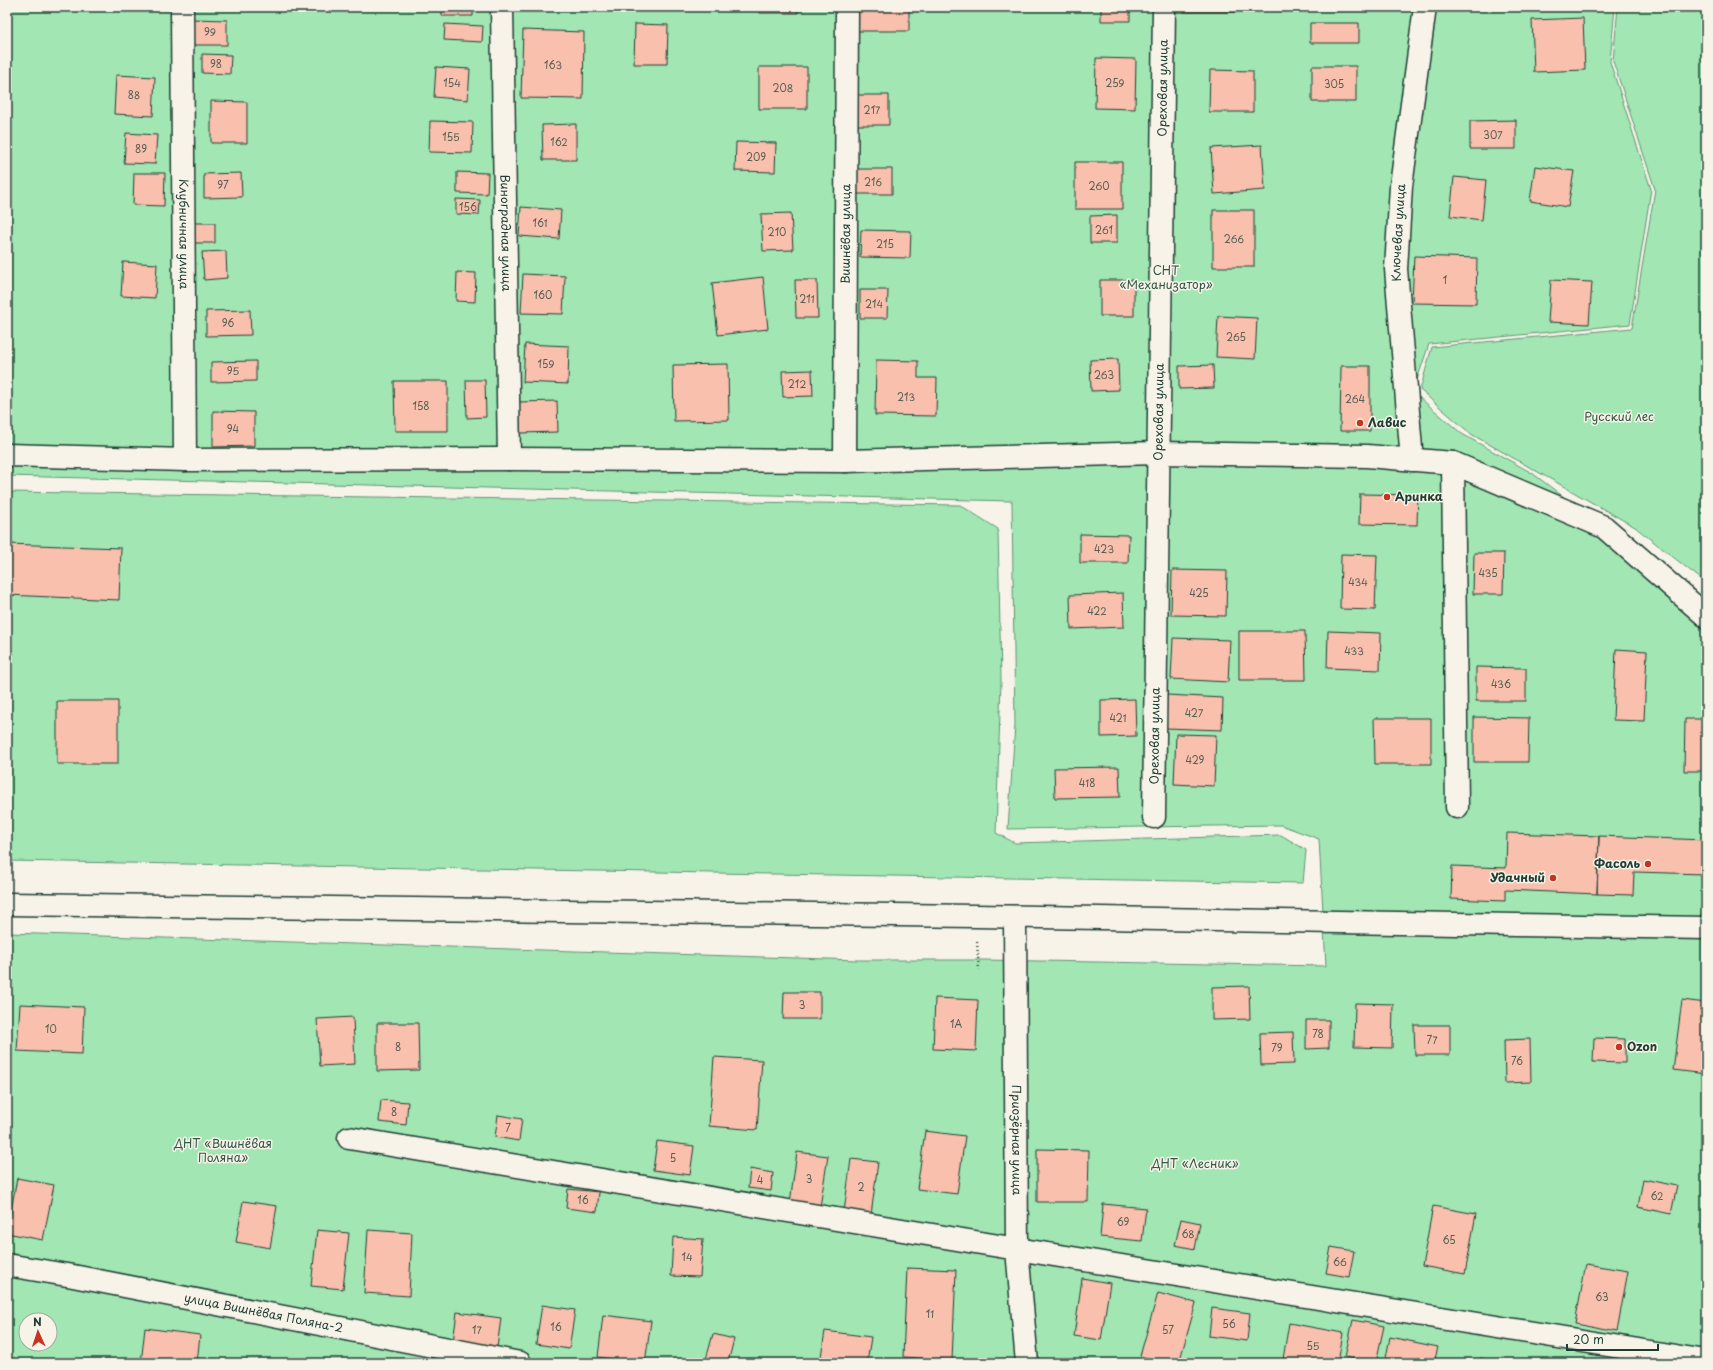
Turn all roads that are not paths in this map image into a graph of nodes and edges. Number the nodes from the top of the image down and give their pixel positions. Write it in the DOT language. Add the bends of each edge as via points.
graph roads {
  1 [pos="182,7"];
  2 [pos="502,7"];
  3 [pos="847,7"];
  4 [pos="1164,7"];
  5 [pos="1426,7"];
  6 [pos="1158,453"];
  7 [pos="7,454"];
  8 [pos="509,459"];
  9 [pos="185,460"];
  10 [pos="1412,460"];
  11 [pos="845,461"];
  12 [pos="1453,463"];
  13 [pos="1706,616"];
  14 [pos="1457,807"];
  15 [pos="1154,817"];
  16 [pos="7,904"];
  17 [pos="1015,917"];
  18 [pos="1706,928"];
  19 [pos="349,1138"];
  20 [pos="1017,1250"];
  21 [pos="7,1264"];
  22 [pos="1706,1361"];
  23 [pos="520,1363"];
  24 [pos="1027,1363"];
  1 -- 9 [label="street, Клубничная улица"];
  2 -- 8 [label="street, Виноградная улица"];
  3 -- 11 [label="street, Вишнёвая улица"];
  4 -- 6 [label="street, Ореховая улица"];
  5 -- 10 [label="street, Ключевая улица" via="1401,186 1396,269"];
  6 -- 10 [label="street" via="1367,456"];
  6 -- 11 [label="street"];
  6 -- 15 [label="street, Ореховая улица"];
  7 -- 9 [label="street"];
  8 -- 9 [label="street"];
  8 -- 11 [label="street"];
  10 -- 12 [label="street"];
  12 -- 13 [label="street" via="1604,527"];
  12 -- 14 [label="street"];
  16 -- 17 [label="street"];
  17 -- 18 [label="street"];
  17 -- 20 [label="street, Приозёрная улица"];
  19 -- 20 [label="street"];
  20 -- 22 [label="street"];
  20 -- 24 [label="street, Приозёрная улица"];
  21 -- 23 [label="street, улица Вишнёвая Поляна-2"];
}
